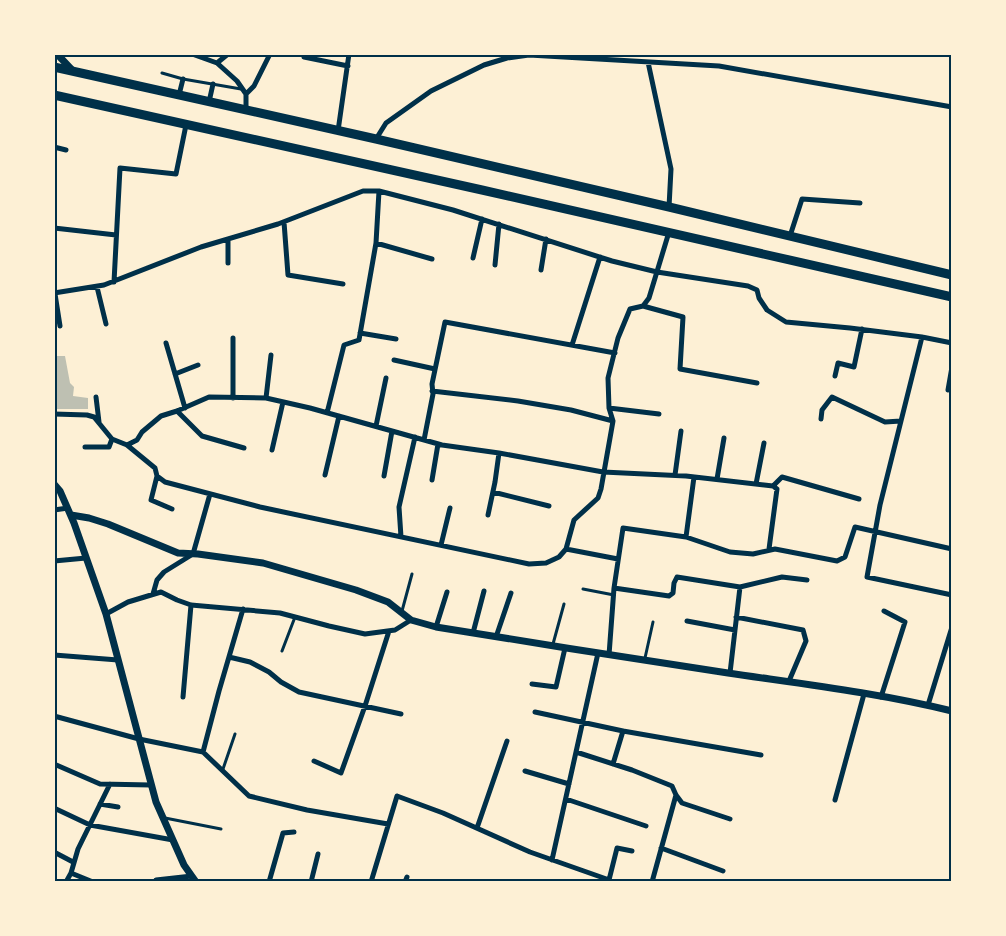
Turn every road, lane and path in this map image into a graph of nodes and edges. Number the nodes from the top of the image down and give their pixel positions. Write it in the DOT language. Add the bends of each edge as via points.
graph roads {
  1 [pos="57,54"];
  2 [pos="193,54"];
  3 [pos="228,54"];
  4 [pos="349,54"];
  5 [pos="660,54"];
  6 [pos="269,56"];
  7 [pos="304,57"];
  8 [pos="648,62"];
  9 [pos="217,63"];
  10 [pos="660,63"];
  11 [pos="348,66"];
  12 [pos="54,67"];
  13 [pos="73,71"];
  14 [pos="162,73"];
  15 [pos="183,78"];
  16 [pos="213,84"];
  17 [pos="245,92"];
  18 [pos="179,95"];
  19 [pos="55,96"];
  20 [pos="209,102"];
  21 [pos="952,106"];
  22 [pos="246,110"];
  23 [pos="186,124"];
  24 [pos="338,131"];
  25 [pos="376,139"];
  26 [pos="54,147"];
  27 [pos="66,150"];
  28 [pos="379,191"];
  29 [pos="860,204"];
  30 [pos="669,207"];
  31 [pos="482,219"];
  32 [pos="284,222"];
  33 [pos="499,224"];
  34 [pos="54,228"];
  35 [pos="669,232"];
  36 [pos="116,235"];
  37 [pos="790,236"];
  38 [pos="228,239"];
  39 [pos="546,239"];
  40 [pos="376,243"];
  41 [pos="600,257"];
  42 [pos="473,258"];
  43 [pos="432,259"];
  44 [pos="228,263"];
  45 [pos="495,265"];
  46 [pos="541,270"];
  47 [pos="657,272"];
  48 [pos="952,275"];
  49 [pos="114,282"];
  50 [pos="343,284"];
  51 [pos="97,286"];
  52 [pos="54,293"];
  53 [pos="952,297"];
  54 [pos="643,306"];
  55 [pos="106,324"];
  56 [pos="60,326"];
  57 [pos="862,329"];
  58 [pos="360,333"];
  59 [pos="922,337"];
  60 [pos="233,338"];
  61 [pos="396,339"];
  62 [pos="166,343"];
  63 [pos="952,343"];
  64 [pos="572,345"];
  65 [pos="615,353"];
  66 [pos="271,355"];
  67 [pos="394,360"];
  68 [pos="198,365"];
  69 [pos="952,367"];
  70 [pos="435,369"];
  71 [pos="175,374"];
  72 [pos="835,376"];
  73 [pos="386,378"];
  74 [pos="757,383"];
  75 [pos="948,390"];
  76 [pos="432,391"];
  77 [pos="96,397"];
  78 [pos="233,398"];
  79 [pos="266,398"];
  80 [pos="284,402"];
  81 [pos="185,408"];
  82 [pos="609,408"];
  83 [pos="177,411"];
  84 [pos="327,413"];
  85 [pos="54,414"];
  86 [pos="659,414"];
  87 [pos="339,416"];
  88 [pos="821,419"];
  89 [pos="901,421"];
  90 [pos="613,422"];
  91 [pos="100,423"];
  92 [pos="376,426"];
  93 [pos="392,431"];
  94 [pos="681,431"];
  95 [pos="415,437"];
  96 [pos="724,438"];
  97 [pos="112,439"];
  98 [pos="424,440"];
  99 [pos="764,442"];
  100 [pos="438,444"];
  101 [pos="127,445"];
  102 [pos="85,447"];
  103 [pos="244,448"];
  104 [pos="272,450"];
  105 [pos="499,453"];
  106 [pos="603,472"];
  107 [pos="675,475"];
  108 [pos="158,476"];
  109 [pos="325,476"];
  110 [pos="384,476"];
  111 [pos="694,477"];
  112 [pos="717,479"];
  113 [pos="432,480"];
  114 [pos="54,484"];
  115 [pos="756,484"];
  116 [pos="773,486"];
  117 [pos="493,492"];
  118 [pos="210,494"];
  119 [pos="859,499"];
  120 [pos="549,506"];
  121 [pos="450,508"];
  122 [pos="172,509"];
  123 [pos="54,510"];
  124 [pos="70,512"];
  125 [pos="488,515"];
  126 [pos="874,531"];
  127 [pos="401,537"];
  128 [pos="686,537"];
  129 [pos="441,545"];
  130 [pos="566,549"];
  131 [pos="769,549"];
  132 [pos="952,549"];
  133 [pos="193,554"];
  134 [pos="86,558"];
  135 [pos="618,559"];
  136 [pos="54,561"];
  137 [pos="412,574"];
  138 [pos="807,580"];
  139 [pos="740,587"];
  140 [pos="583,589"];
  141 [pos="484,591"];
  142 [pos="447,592"];
  143 [pos="614,592"];
  144 [pos="511,593"];
  145 [pos="153,594"];
  146 [pos="952,595"];
  147 [pos="564,604"];
  148 [pos="191,605"];
  149 [pos="243,609"];
  150 [pos="884,611"];
  151 [pos="402,613"];
  152 [pos="106,614"];
  153 [pos="295,617"];
  154 [pos="736,617"];
  155 [pos="411,620"];
  156 [pos="687,621"];
  157 [pos="653,622"];
  158 [pos="436,627"];
  159 [pos="952,627"];
  160 [pos="735,630"];
  161 [pos="389,631"];
  162 [pos="473,633"];
  163 [pos="496,637"];
  164 [pos="552,646"];
  165 [pos="565,648"];
  166 [pos="282,651"];
  167 [pos="598,653"];
  168 [pos="54,655"];
  169 [pos="609,655"];
  170 [pos="229,657"];
  171 [pos="118,660"];
  172 [pos="644,660"];
  173 [pos="730,673"];
  174 [pos="789,681"];
  175 [pos="532,684"];
  176 [pos="864,694"];
  177 [pos="881,697"];
  178 [pos="183,698"];
  179 [pos="928,705"];
  180 [pos="365,706"];
  181 [pos="952,711"];
  182 [pos="535,712"];
  183 [pos="401,714"];
  184 [pos="54,716"];
  185 [pos="583,724"];
  186 [pos="622,731"];
  187 [pos="235,734"];
  188 [pos="139,739"];
  189 [pos="507,741"];
  190 [pos="203,752"];
  191 [pos="576,752"];
  192 [pos="761,755"];
  193 [pos="314,761"];
  194 [pos="54,764"];
  195 [pos="613,764"];
  196 [pos="222,771"];
  197 [pos="525,771"];
  198 [pos="110,784"];
  199 [pos="569,784"];
  200 [pos="152,785"];
  201 [pos="676,795"];
  202 [pos="566,799"];
  203 [pos="835,800"];
  204 [pos="100,804"];
  205 [pos="118,807"];
  206 [pos="54,808"];
  207 [pos="163,818"];
  208 [pos="730,819"];
  209 [pos="388,824"];
  210 [pos="90,825"];
  211 [pos="646,826"];
  212 [pos="477,828"];
  213 [pos="220,829"];
  214 [pos="294,832"];
  215 [pos="173,840"];
  216 [pos="662,848"];
  217 [pos="632,851"];
  218 [pos="54,852"];
  219 [pos="318,854"];
  220 [pos="552,860"];
  221 [pos="73,862"];
  222 [pos="723,871"];
  223 [pos="71,873"];
  224 [pos="194,879"];
  225 [pos="156,880"];
  226 [pos="612,881"];
  227 [pos="66,882"];
  228 [pos="93,882"];
  229 [pos="269,882"];
  230 [pos="311,882"];
  231 [pos="371,882"];
  232 [pos="652,882"];
  1 -- 13 [label="street"];
  2 -- 9 [label="street"];
  3 -- 9 [label="street"];
  4 -- 11 [label="street"];
  5 -- 10 [label="street"];
  6 -- 17 [label="street" via="254,86"];
  7 -- 11 [label="street"];
  8 -- 10 [label="street"];
  8 -- 25 [label="street" via="529,55 507,58 431,91 386,123"];
  8 -- 30 [label="street" via="671,169"];
  9 -- 17 [label="street"];
  10 -- 21 [label="street" via="718,66"];
  11 -- 24 [label="street"];
  12 -- 13 [label="main road"];
  13 -- 18 [label="main road"];
  14 -- 15 [label="lane"];
  15 -- 16 [label="lane"];
  15 -- 18 [label="street"];
  16 -- 17 [label="lane"];
  16 -- 20 [label="street"];
  17 -- 22 [label="street"];
  18 -- 20 [label="main road"];
  19 -- 23 [label="main road"];
  20 -- 22 [label="main road"];
  22 -- 24 [label="main road"];
  23 -- 35 [label="main road"];
  23 -- 36 [label="street" via="176,174 120,168"];
  24 -- 25 [label="main road"];
  25 -- 30 [label="main road"];
  26 -- 27 [label="street"];
  28 -- 31 [label="street"];
  28 -- 32 [label="street" via="363,191"];
  28 -- 40 [label="street"];
  29 -- 37 [label="street" via="802,199"];
  30 -- 37 [label="main road"];
  31 -- 33 [label="street"];
  31 -- 42 [label="street"];
  32 -- 38 [label="street"];
  32 -- 50 [label="street" via="288,275"];
  33 -- 39 [label="street"];
  33 -- 45 [label="street"];
  34 -- 36 [label="street"];
  35 -- 47 [label="street"];
  35 -- 53 [label="main road"];
  36 -- 49 [label="street"];
  37 -- 48 [label="main road"];
  38 -- 44 [label="street"];
  38 -- 49 [label="street"];
  39 -- 41 [label="street"];
  39 -- 46 [label="street"];
  40 -- 43 [label="street"];
  40 -- 58 [label="street"];
  41 -- 47 [label="street"];
  41 -- 64 [label="street"];
  47 -- 54 [label="street"];
  47 -- 57 [label="street" via="748,286 757,290 767,310 786,322"];
  49 -- 51 [label="street"];
  51 -- 52 [label="street"];
  51 -- 55 [label="street"];
  52 -- 56 [label="street"];
  54 -- 65 [label="street" via="630,309"];
  54 -- 74 [label="street" via="683,317 680,369"];
  57 -- 59 [label="street"];
  57 -- 72 [label="street" via="854,367 838,363"];
  58 -- 61 [label="street"];
  58 -- 84 [label="street" via="359,340 344,345"];
  59 -- 63 [label="street"];
  59 -- 89 [label="street"];
  60 -- 78 [label="street"];
  62 -- 71 [label="street"];
  64 -- 65 [label="street"];
  64 -- 70 [label="street" via="445,322"];
  65 -- 82 [label="street" via="608,378"];
  66 -- 79 [label="street"];
  67 -- 70 [label="street"];
  68 -- 71 [label="street"];
  69 -- 75 [label="street"];
  70 -- 76 [label="street"];
  71 -- 81 [label="street"];
  73 -- 92 [label="street"];
  76 -- 90 [label="street" via="571,410"];
  76 -- 98 [label="street"];
  77 -- 91 [label="street"];
  78 -- 79 [label="street"];
  78 -- 81 [label="street" via="209,396"];
  79 -- 80 [label="street"];
  80 -- 84 [label="street"];
  80 -- 104 [label="street"];
  81 -- 83 [label="street"];
  82 -- 86 [label="street"];
  82 -- 90 [label="street"];
  83 -- 101 [label="street" via="161,416"];
  83 -- 103 [label="street" via="202,436"];
  84 -- 87 [label="street"];
  85 -- 91 [label="street" via="87,415"];
  87 -- 92 [label="street"];
  87 -- 109 [label="street"];
  88 -- 89 [label="street" via="822,410 832,397 885,422"];
  89 -- 126 [label="street"];
  90 -- 106 [label="street"];
  91 -- 97 [label="street"];
  92 -- 93 [label="street"];
  93 -- 95 [label="street"];
  93 -- 110 [label="street"];
  94 -- 107 [label="street"];
  95 -- 98 [label="street"];
  95 -- 127 [label="street" via="399,507"];
  96 -- 112 [label="street"];
  97 -- 101 [label="street"];
  97 -- 102 [label="street" via="109,447"];
  98 -- 100 [label="street"];
  99 -- 115 [label="street"];
  100 -- 105 [label="street"];
  100 -- 113 [label="street"];
  101 -- 108 [label="street" via="155,468"];
  105 -- 106 [label="street"];
  105 -- 117 [label="street"];
  106 -- 107 [label="street"];
  106 -- 130 [label="street" via="598,498 574,520"];
  107 -- 111 [label="street"];
  108 -- 118 [label="street" via="165,482"];
  108 -- 122 [label="street" via="151,500"];
  111 -- 112 [label="street"];
  111 -- 128 [label="street"];
  112 -- 115 [label="street"];
  114 -- 124 [label="street"];
  115 -- 116 [label="street"];
  116 -- 119 [label="street" via="782,477"];
  116 -- 131 [label="street" via="777,489"];
  117 -- 120 [label="street"];
  117 -- 125 [label="street"];
  118 -- 127 [label="street"];
  118 -- 133 [label="street"];
  121 -- 129 [label="street"];
  123 -- 124 [label="street"];
  124 -- 133 [label="street" via="178,553"];
  124 -- 134 [label="street"];
  126 -- 131 [label="street" via="855,527 845,557 837,561"];
  126 -- 132 [label="street"];
  126 -- 146 [label="street" via="867,577"];
  127 -- 129 [label="street"];
  128 -- 131 [label="street" via="730,552 753,554"];
  128 -- 135 [label="street" via="623,528"];
  129 -- 130 [label="street" via="529,564 546,563"];
  130 -- 135 [label="street"];
  133 -- 145 [label="street" via="164,572"];
  133 -- 151 [label="street" via="263,563 356,590 388,602"];
  134 -- 136 [label="street"];
  134 -- 152 [label="street"];
  135 -- 143 [label="street"];
  137 -- 151 [label="lane"];
  138 -- 139 [label="street" via="782,577"];
  139 -- 143 [label="street" via="677,577 674,592 669,596"];
  139 -- 154 [label="street"];
  140 -- 143 [label="lane"];
  141 -- 162 [label="street"];
  142 -- 158 [label="street"];
  143 -- 169 [label="street"];
  144 -- 163 [label="street"];
  145 -- 148 [label="street" via="161,592"];
  145 -- 152 [label="street"];
  147 -- 164 [label="lane"];
  148 -- 149 [label="street"];
  148 -- 178 [label="street"];
  149 -- 153 [label="street"];
  149 -- 170 [label="street"];
  150 -- 177 [label="street" via="905,622"];
  151 -- 155 [label="street"];
  152 -- 171 [label="street"];
  153 -- 161 [label="street" via="365,634"];
  153 -- 166 [label="lane"];
  154 -- 160 [label="street"];
  154 -- 174 [label="street" via="803,630 807,641"];
  155 -- 158 [label="street"];
  155 -- 161 [label="street"];
  156 -- 160 [label="street"];
  157 -- 172 [label="lane"];
  158 -- 162 [label="street"];
  159 -- 179 [label="street"];
  160 -- 173 [label="street"];
  161 -- 180 [label="street"];
  162 -- 163 [label="street"];
  163 -- 164 [label="street"];
  164 -- 165 [label="street"];
  165 -- 167 [label="street"];
  165 -- 175 [label="street" via="556,687"];
  167 -- 169 [label="street"];
  167 -- 185 [label="street"];
  168 -- 171 [label="street"];
  169 -- 172 [label="street"];
  170 -- 180 [label="street" via="250,662 299,692"];
  170 -- 190 [label="street"];
  171 -- 188 [label="street"];
  172 -- 173 [label="street"];
  173 -- 174 [label="street"];
  174 -- 176 [label="street"];
  176 -- 177 [label="street"];
  176 -- 203 [label="street"];
  177 -- 179 [label="street"];
  179 -- 181 [label="street"];
  180 -- 183 [label="street"];
  180 -- 193 [label="street" via="341,773"];
  182 -- 185 [label="street"];
  184 -- 188 [label="street"];
  185 -- 186 [label="street"];
  185 -- 191 [label="street"];
  186 -- 192 [label="street"];
  186 -- 195 [label="street"];
  187 -- 196 [label="lane"];
  188 -- 190 [label="street"];
  188 -- 200 [label="street"];
  189 -- 212 [label="street"];
  190 -- 196 [label="street"];
  191 -- 195 [label="street"];
  191 -- 199 [label="street"];
  194 -- 198 [label="street" via="100,784"];
  195 -- 201 [label="street" via="672,786"];
  196 -- 209 [label="street" via="249,796"];
  197 -- 199 [label="street"];
  198 -- 200 [label="street"];
  198 -- 204 [label="street"];
  199 -- 202 [label="street"];
  200 -- 207 [label="street"];
  201 -- 208 [label="street" via="682,803"];
  201 -- 216 [label="street"];
  202 -- 211 [label="street"];
  202 -- 220 [label="street"];
  204 -- 205 [label="street"];
  204 -- 210 [label="street"];
  206 -- 210 [label="street"];
  207 -- 213 [label="lane"];
  207 -- 215 [label="street"];
  209 -- 212 [label="street" via="397,796"];
  209 -- 231 [label="street"];
  210 -- 215 [label="street"];
  210 -- 221 [label="street"];
  212 -- 220 [label="street"];
  214 -- 229 [label="street" via="283,833"];
  215 -- 224 [label="street"];
  216 -- 222 [label="street"];
  216 -- 232 [label="street"];
  217 -- 226 [label="street" via="617,848"];
  218 -- 221 [label="street"];
  219 -- 230 [label="street"];
  220 -- 226 [label="street"];
  221 -- 223 [label="street"];
  223 -- 227 [label="street"];
  223 -- 228 [label="street"];
  224 -- 225 [label="street"];
}
